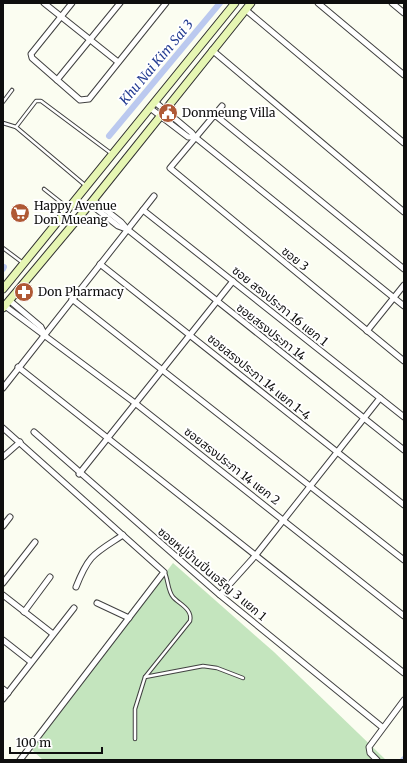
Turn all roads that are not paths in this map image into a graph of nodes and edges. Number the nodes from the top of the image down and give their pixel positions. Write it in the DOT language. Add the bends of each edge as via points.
graph roads {
  1 [pos="44,3"];
  2 [pos="72,3"];
  3 [pos="120,3"];
  4 [pos="166,3"];
  5 [pos="235,3"];
  6 [pos="251,3"];
  7 [pos="318,3"];
  8 [pos="392,3"];
  9 [pos="246,10"];
  10 [pos="404,13"];
  11 [pos="61,16"];
  12 [pos="90,39"];
  13 [pos="212,50"];
  14 [pos="118,62"];
  15 [pos="404,75"];
  16 [pos="57,80"];
  17 [pos="12,90"];
  18 [pos="3,102"];
  19 [pos="153,105"];
  20 [pos="222,106"];
  21 [pos="163,113"];
  22 [pos="215,115"];
  23 [pos="3,123"];
  24 [pos="16,127"];
  25 [pos="195,138"];
  26 [pos="404,143"];
  27 [pos="112,154"];
  28 [pos="87,187"];
  29 [pos="44,189"];
  30 [pos="154,196"];
  31 [pos="91,202"];
  32 [pos="69,208"];
  33 [pos="143,210"];
  34 [pos="404,212"];
  35 [pos="127,229"];
  36 [pos="3,248"];
  37 [pos="24,263"];
  38 [pos="100,264"];
  39 [pos="404,269"];
  40 [pos="232,281"];
  41 [pos="404,284"];
  42 [pos="3,289"];
  43 [pos="393,297"];
  44 [pos="72,299"];
  45 [pos="216,301"];
  46 [pos="6,305"];
  47 [pos="404,306"];
  48 [pos="367,331"];
  49 [pos="45,335"];
  50 [pos="190,335"];
  51 [pos="404,361"];
  52 [pos="18,367"];
  53 [pos="162,370"];
  54 [pos="3,388"];
  55 [pos="380,398"];
  56 [pos="135,403"];
  57 [pos="404,417"];
  58 [pos="364,418"];
  59 [pos="3,428"];
  60 [pos="34,432"];
  61 [pos="108,439"];
  62 [pos="20,442"];
  63 [pos="404,450"];
  64 [pos="337,452"];
  65 [pos="3,457"];
  66 [pos="79,474"];
  67 [pos="310,486"];
  68 [pos="404,505"];
  69 [pos="10,517"];
  70 [pos="283,520"];
  71 [pos="3,526"];
  72 [pos="123,535"];
  73 [pos="35,542"];
  74 [pos="255,556"];
  75 [pos="404,560"];
  76 [pos="164,572"];
  77 [pos="50,578"];
  78 [pos="3,583"];
  79 [pos="76,587"];
  80 [pos="3,595"];
  81 [pos="220,595"];
  82 [pos="97,603"];
  83 [pos="74,608"];
  84 [pos="24,612"];
  85 [pos="404,616"];
  86 [pos="129,618"];
  87 [pos="53,634"];
  88 [pos="3,640"];
  89 [pos="31,662"];
  90 [pos="404,673"];
  91 [pos="145,677"];
  92 [pos="243,678"];
  93 [pos="3,689"];
  94 [pos="8,693"];
  95 [pos="3,699"];
  96 [pos="404,700"];
  97 [pos="382,727"];
  98 [pos="134,739"];
  99 [pos="20,760"];
  100 [pos="377,760"];
  1 -- 11 [label="street"];
  2 -- 11 [label="street"];
  3 -- 12 [label="street"];
  4 -- 14 [label="street"];
  5 -- 19 [label="main road"];
  6 -- 9 [label="main road"];
  7 -- 15 [label="street"];
  8 -- 10 [label="street"];
  9 -- 13 [label="main road"];
  9 -- 26 [label="street"];
  11 -- 12 [label="street"];
  11 -- 16 [label="street" via="31,54 32,58"];
  12 -- 14 [label="street"];
  12 -- 16 [label="street"];
  13 -- 21 [label="main road"];
  13 -- 34 [label="street"];
  14 -- 16 [label="street" via="89,99 84,101"];
  17 -- 18 [label="lane"];
  19 -- 21 [label="street"];
  19 -- 27 [label="main road"];
  20 -- 22 [label="street"];
  21 -- 25 [label="street"];
  21 -- 31 [label="main road"];
  22 -- 25 [label="street"];
  22 -- 39 [label="street"];
  23 -- 24 [label="lane"];
  24 -- 27 [label="lane" via="39,100"];
  24 -- 28 [label="lane"];
  25 -- 43 [label="street"];
  25 -- 48 [label="street, ซอย 3" via="170,168 173,173"];
  27 -- 28 [label="main road"];
  28 -- 32 [label="main road"];
  29 -- 32 [label="lane"];
  30 -- 33 [label="street"];
  31 -- 35 [label="street, ซอยสรงประภา 14"];
  31 -- 46 [label="main road"];
  32 -- 37 [label="main road"];
  33 -- 35 [label="street"];
  33 -- 40 [label="street, ซอย สรงประภา 16 แยก 1"];
  35 -- 38 [label="street"];
  35 -- 45 [label="street, ซอยสรงประภา 14"];
  36 -- 37 [label="lane"];
  37 -- 42 [label="main road"];
  38 -- 44 [label="street"];
  38 -- 50 [label="street, ซอยสรงประภา 14 แยก 1-4"];
  40 -- 45 [label="street"];
  40 -- 55 [label="street, ซอย สรงประภา 16 แยก 1"];
  41 -- 43 [label="street"];
  43 -- 47 [label="street"];
  43 -- 48 [label="street"];
  44 -- 49 [label="street"];
  44 -- 53 [label="street"];
  45 -- 50 [label="street"];
  45 -- 58 [label="street, ซอยสรงประภา 14"];
  46 -- 49 [label="street, ซอยสรงประภา 14 แยก 2" via="41,327"];
  48 -- 51 [label="street, ซอย 3"];
  49 -- 52 [label="street"];
  49 -- 56 [label="street, ซอยสรงประภา 14 แยก 2"];
  50 -- 53 [label="street"];
  50 -- 64 [label="street, ซอยสรงประภา 14 แยก 1-4"];
  52 -- 54 [label="street"];
  52 -- 61 [label="street"];
  53 -- 56 [label="street"];
  53 -- 67 [label="street"];
  55 -- 57 [label="street, ซอย สรงประภา 16 แยก 1"];
  55 -- 58 [label="street"];
  56 -- 61 [label="street"];
  56 -- 70 [label="street, ซอยสรงประภา 14 แยก 2"];
  58 -- 63 [label="street, ซอยสรงประภา 14"];
  58 -- 64 [label="street"];
  59 -- 62 [label="street"];
  60 -- 66 [label="street, ซอยหมู่บ้านปิ่นเจริญ 3 แยก 1"];
  61 -- 66 [label="street"];
  61 -- 74 [label="street"];
  62 -- 65 [label="street"];
  62 -- 72 [label="street"];
  64 -- 67 [label="street"];
  64 -- 68 [label="street, ซอยสรงประภา 14 แยก 1-4"];
  66 -- 81 [label="street, ซอยหมู่บ้านปิ่นเจริญ 3 แยก 1"];
  67 -- 70 [label="street"];
  67 -- 75 [label="street"];
  69 -- 71 [label="street"];
  70 -- 74 [label="street"];
  70 -- 85 [label="street, ซอยสรงประภา 14 แยก 2"];
  72 -- 76 [label="street"];
  72 -- 79 [label="street" via="94,554 85,565"];
  73 -- 78 [label="street"];
  74 -- 81 [label="street"];
  74 -- 90 [label="street"];
  76 -- 86 [label="street"];
  76 -- 91 [label="lane" via="172,596 190,612 191,617"];
  77 -- 84 [label="street"];
  80 -- 84 [label="street"];
  81 -- 97 [label="street, ซอยหมู่บ้านปิ่นเจริญ 3 แยก 1"];
  82 -- 86 [label="street"];
  83 -- 87 [label="street"];
  84 -- 87 [label="street"];
  86 -- 99 [label="street"];
  87 -- 89 [label="street"];
  88 -- 89 [label="street"];
  89 -- 94 [label="street"];
  91 -- 92 [label="lane" via="203,666 217,668"];
  91 -- 98 [label="lane" via="135,708"];
  93 -- 94 [label="street"];
  94 -- 95 [label="street"];
  96 -- 97 [label="street"];
  97 -- 100 [label="street" via="369,747 370,753"];
}
